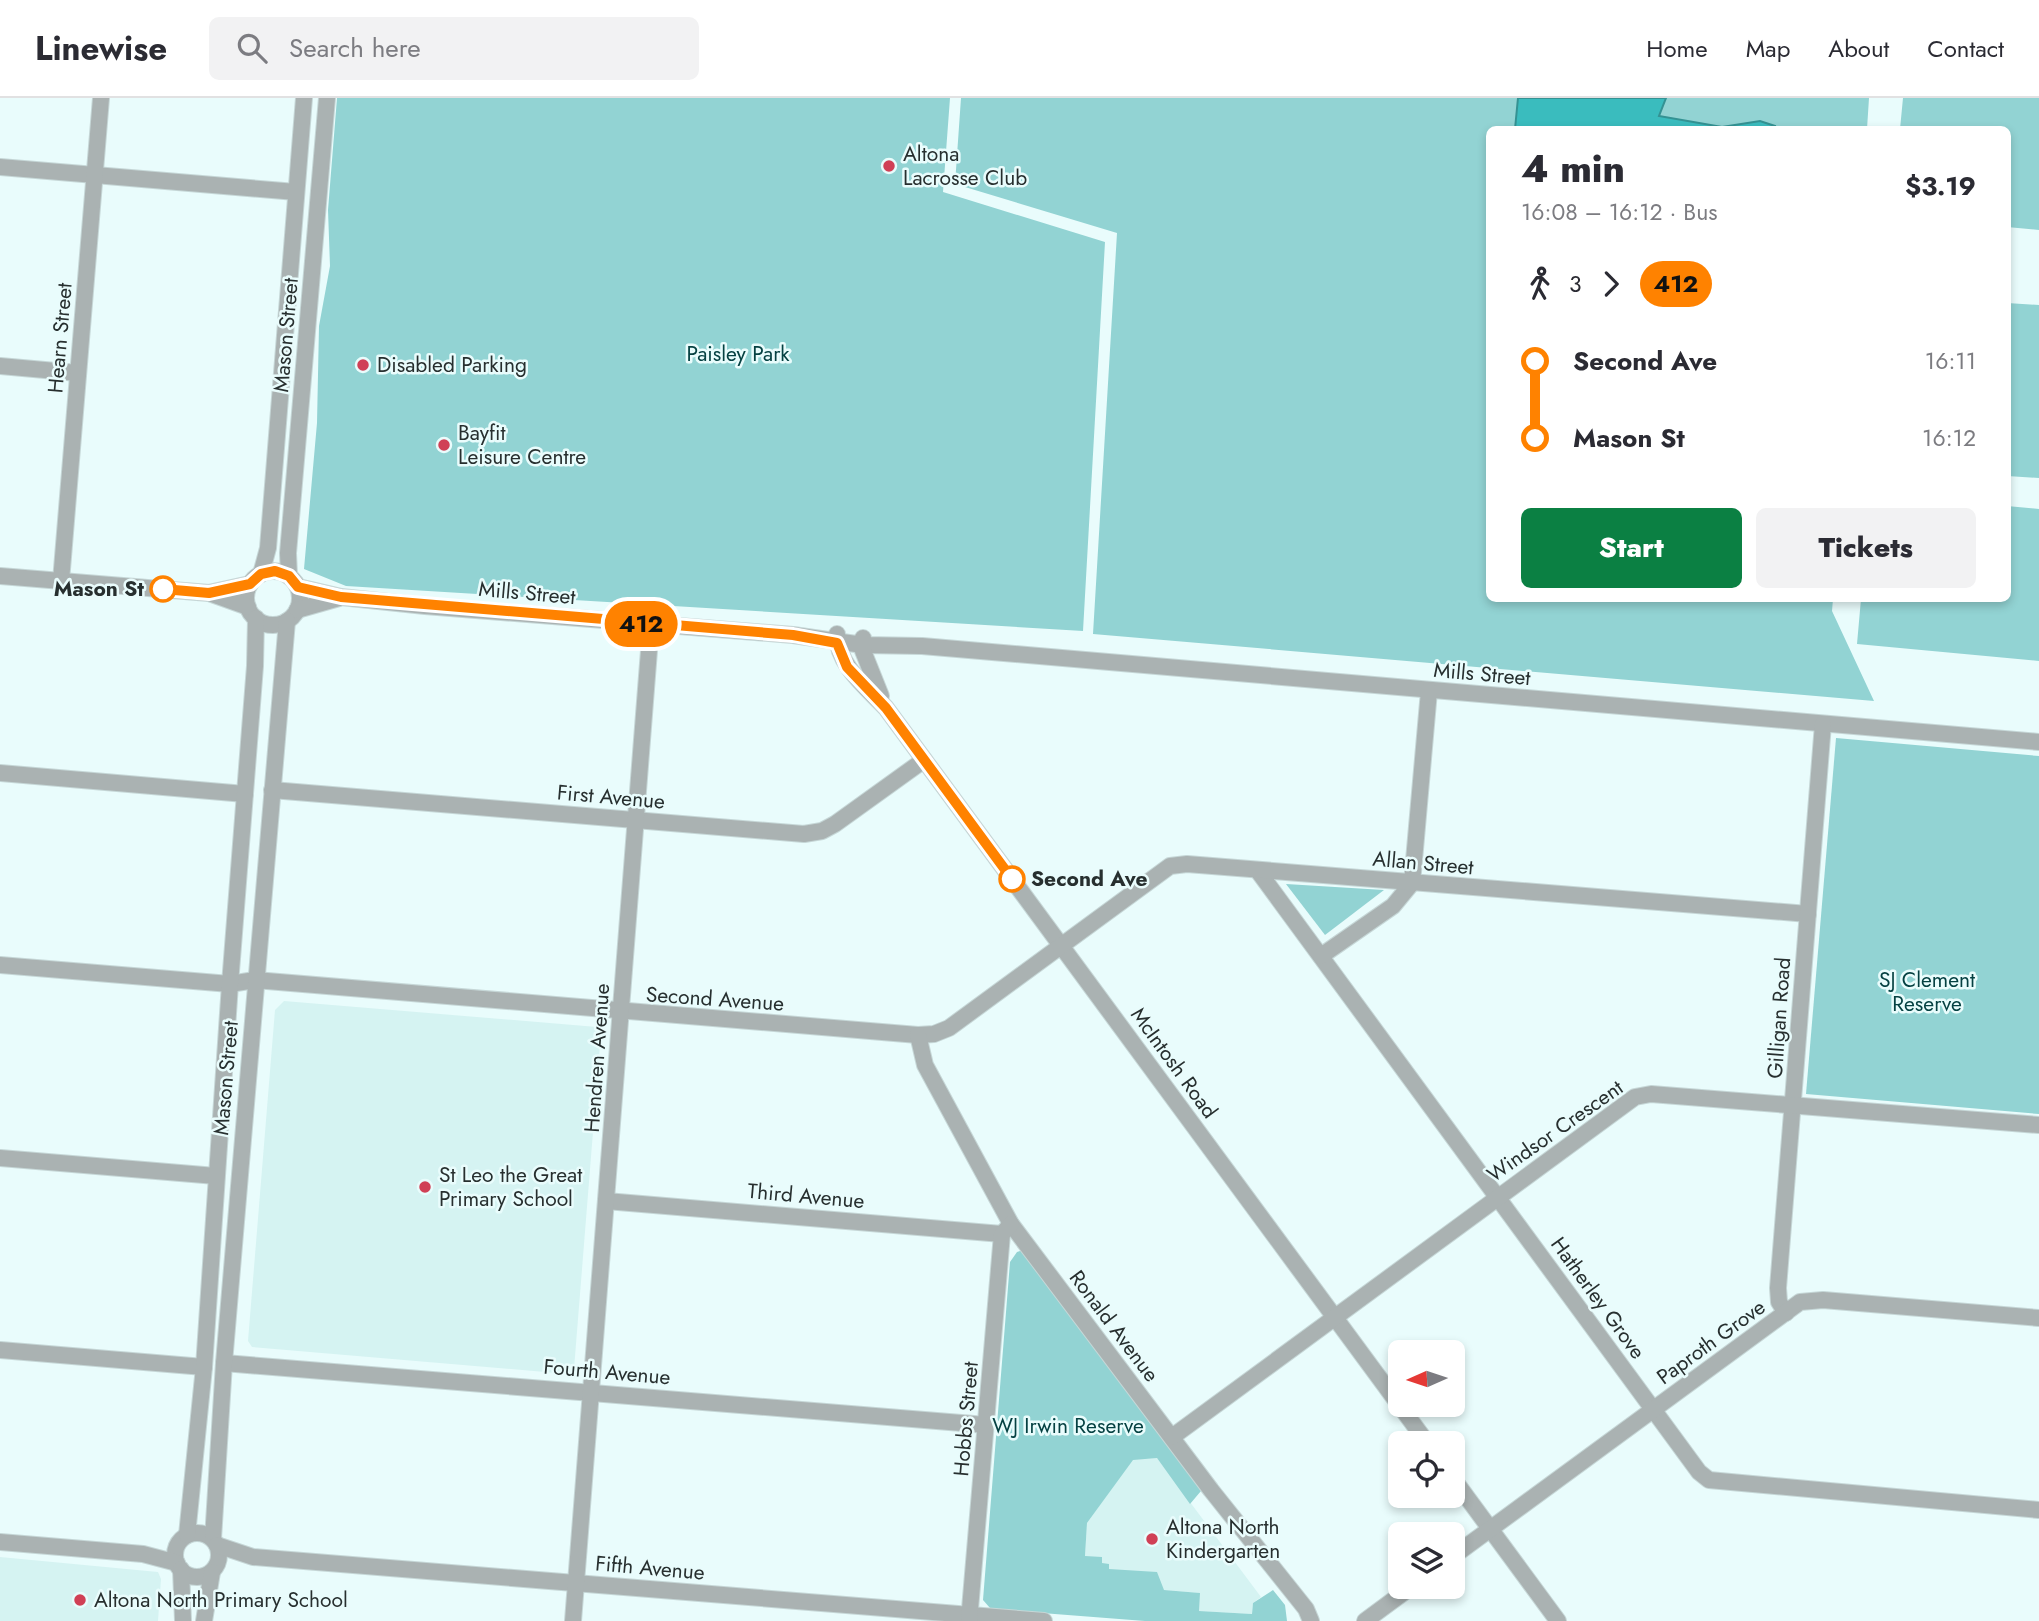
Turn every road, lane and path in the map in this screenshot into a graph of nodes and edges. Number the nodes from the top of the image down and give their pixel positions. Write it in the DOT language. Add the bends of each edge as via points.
graph roads {
  1 [pos="101,98"];
  2 [pos="304,98"];
  3 [pos="327,98"];
  4 [pos="0,167"];
  5 [pos="94,175"];
  6 [pos="296,192"];
  7 [pos="290,294"];
  8 [pos="311,296"];
  9 [pos="0,366"];
  10 [pos="78,373"];
  11 [pos="0,576"];
  12 [pos="256,579"];
  13 [pos="61,581"];
  14 [pos="293,582"];
  15 [pos="209,593"];
  16 [pos="341,597"];
  17 [pos="252,613"];
  18 [pos="292,615"];
  19 [pos="651,625"];
  20 [pos="837,638"];
  21 [pos="863,640"];
  22 [pos="1429,691"];
  23 [pos="886,708"];
  24 [pos="1824,724"];
  25 [pos="2039,742"];
  26 [pos="924,760"];
  27 [pos="0,773"];
  28 [pos="272,790"];
  29 [pos="245,794"];
  30 [pos="636,820"];
  31 [pos="1258,871"];
  32 [pos="1412,883"];
  33 [pos="1808,914"];
  34 [pos="1061,945"];
  35 [pos="1321,956"];
  36 [pos="0,965"];
  37 [pos="255,980"];
  38 [pos="230,984"];
  39 [pos="621,1012"];
  40 [pos="918,1035"];
  41 [pos="1793,1106"];
  42 [pos="2039,1125"];
  43 [pos="0,1158"];
  44 [pos="216,1176"];
  45 [pos="1498,1198"];
  46 [pos="606,1201"];
  47 [pos="1006,1229"];
  48 [pos="1786,1313"];
  49 [pos="1335,1317"];
  50 [pos="2039,1318"];
  51 [pos="0,1350"];
  52 [pos="224,1363"];
  53 [pos="204,1367"];
  54 [pos="591,1392"];
  55 [pos="1654,1410"];
  56 [pos="986,1425"];
  57 [pos="1418,1431"];
  58 [pos="1172,1437"];
  59 [pos="1465,1494"];
  60 [pos="2039,1510"];
  61 [pos="1491,1528"];
  62 [pos="183,1540"];
  63 [pos="0,1542"];
  64 [pos="215,1542"];
  65 [pos="1465,1547"];
  66 [pos="143,1554"];
  67 [pos="253,1557"];
  68 [pos="179,1566"];
  69 [pos="214,1569"];
  70 [pos="576,1583"];
  71 [pos="1395,1599"];
  72 [pos="969,1618"];
  73 [pos="183,1621"];
  74 [pos="204,1621"];
  75 [pos="573,1621"];
  76 [pos="1044,1621"];
  77 [pos="1311,1621"];
  78 [pos="1365,1621"];
  79 [pos="1558,1621"];
  1 -- 5 [label="street, Hearn Street"];
  2 -- 6 [label="street, Mason Street"];
  3 -- 8 [label="street, Mason Street"];
  4 -- 5 [label="street"];
  5 -- 6 [label="street"];
  5 -- 10 [label="street, Hearn Street"];
  6 -- 7 [label="street, Mason Street"];
  7 -- 8 [label="street"];
  7 -- 12 [label="street, Mason Street" via="268,548"];
  8 -- 14 [label="street, Mason Street" via="288,553"];
  9 -- 10 [label="street"];
  10 -- 13 [label="street, Hearn Street"];
  11 -- 13 [label="street"];
  12 -- 14 [label="street" via="275,571"];
  12 -- 15 [label="street"];
  12 -- 17 [label="street"];
  13 -- 15 [label="street"];
  14 -- 16 [label="street, Mills Street"];
  14 -- 18 [label="street"];
  15 -- 17 [label="street"];
  16 -- 18 [label="street, Mills Street"];
  16 -- 19 [label="street, Mills Street"];
  17 -- 18 [label="street" via="271,624"];
  17 -- 29 [label="street, Mason Street"];
  18 -- 28 [label="street, Mason Street"];
  19 -- 20 [label="street, Mills Street"];
  19 -- 30 [label="street, Hendren Avenue"];
  20 -- 21 [label="street, Mills Street"];
  20 -- 23 [label="street, McIntosh Road" via="847,667"];
  21 -- 22 [label="street, Mills Street"];
  21 -- 23 [label="street, McIntosh Road" via="869,670"];
  22 -- 24 [label="street, Mills Street"];
  22 -- 32 [label="street"];
  23 -- 26 [label="street, McIntosh Road"];
  24 -- 25 [label="street, Mills Street"];
  24 -- 33 [label="street, Gilligan Road"];
  26 -- 30 [label="street, First Avenue" via="822,831 804,834"];
  26 -- 34 [label="street, McIntosh Road"];
  27 -- 29 [label="street"];
  28 -- 30 [label="street, First Avenue"];
  28 -- 37 [label="street, Mason Street"];
  29 -- 38 [label="street, Mason Street"];
  30 -- 39 [label="street, Hendren Avenue"];
  31 -- 32 [label="street, Allan Street"];
  31 -- 34 [label="street, Allan Street" via="1170,866"];
  31 -- 35 [label="street, Hatherley Grove"];
  32 -- 33 [label="street, Allan Street"];
  32 -- 35 [label="street" via="1392,906"];
  33 -- 41 [label="street, Gilligan Road"];
  34 -- 40 [label="street, Second Avenue" via="949,1028"];
  34 -- 49 [label="street, McIntosh Road"];
  35 -- 45 [label="street, Hatherley Grove"];
  36 -- 38 [label="street"];
  37 -- 38 [label="street, Second Avenue"];
  37 -- 39 [label="street, Second Avenue"];
  37 -- 52 [label="street, Mason Street"];
  38 -- 44 [label="street, Mason Street"];
  39 -- 40 [label="street, Second Avenue"];
  39 -- 46 [label="street, Hendren Avenue"];
  40 -- 47 [label="street, Ronald Avenue" via="925,1065"];
  41 -- 42 [label="street, Windsor Crescent"];
  41 -- 45 [label="street, Windsor Crescent" via="1651,1094 1635,1097"];
  41 -- 48 [label="street, Gilligan Road" via="1778,1288"];
  43 -- 44 [label="street"];
  44 -- 53 [label="street, Mason Street"];
  45 -- 49 [label="street, Windsor Crescent"];
  45 -- 55 [label="street, Hatherley Grove"];
  46 -- 47 [label="street, Third Avenue"];
  46 -- 54 [label="street, Hendren Avenue"];
  47 -- 56 [label="street, Hobbs Street"];
  47 -- 58 [label="street, Ronald Avenue"];
  48 -- 50 [label="street, Paproth Grove" via="1810,1299"];
  48 -- 55 [label="street, Paproth Grove"];
  49 -- 57 [label="street, McIntosh Road"];
  49 -- 58 [label="street, Windsor Crescent"];
  51 -- 53 [label="street"];
  52 -- 54 [label="street, Fourth Avenue"];
  52 -- 64 [label="street, Mason Street"];
  53 -- 62 [label="street, Mason Street"];
  54 -- 56 [label="street, Fourth Avenue"];
  54 -- 70 [label="street, Hendren Avenue"];
  55 -- 60 [label="street, Hatherley Grove" via="1699,1472 1717,1484"];
  55 -- 61 [label="street, Paproth Grove"];
  56 -- 72 [label="street, Hobbs Street"];
  58 -- 77 [label="street, Ronald Avenue"];
  59 -- 61 [label="street"];
  61 -- 65 [label="street, Paproth Grove"];
  61 -- 79 [label="street"];
  62 -- 64 [label="street" via="199,1533"];
  62 -- 66 [label="street" via="166,1552"];
  62 -- 68 [label="street"];
  63 -- 66 [label="street"];
  64 -- 67 [label="street, Fifth Avenue"];
  64 -- 69 [label="street" via="219,1552"];
  66 -- 68 [label="street"];
  67 -- 69 [label="street, Fifth Avenue" via="228,1560"];
  67 -- 70 [label="street, Fifth Avenue"];
  68 -- 69 [label="street" via="192,1577"];
  68 -- 73 [label="street"];
  69 -- 74 [label="street"];
  70 -- 72 [label="street, Fifth Avenue"];
  70 -- 75 [label="street, Hendren Avenue"];
  71 -- 78 [label="street"];
  72 -- 76 [label="street, Fifth Avenue"];
}
